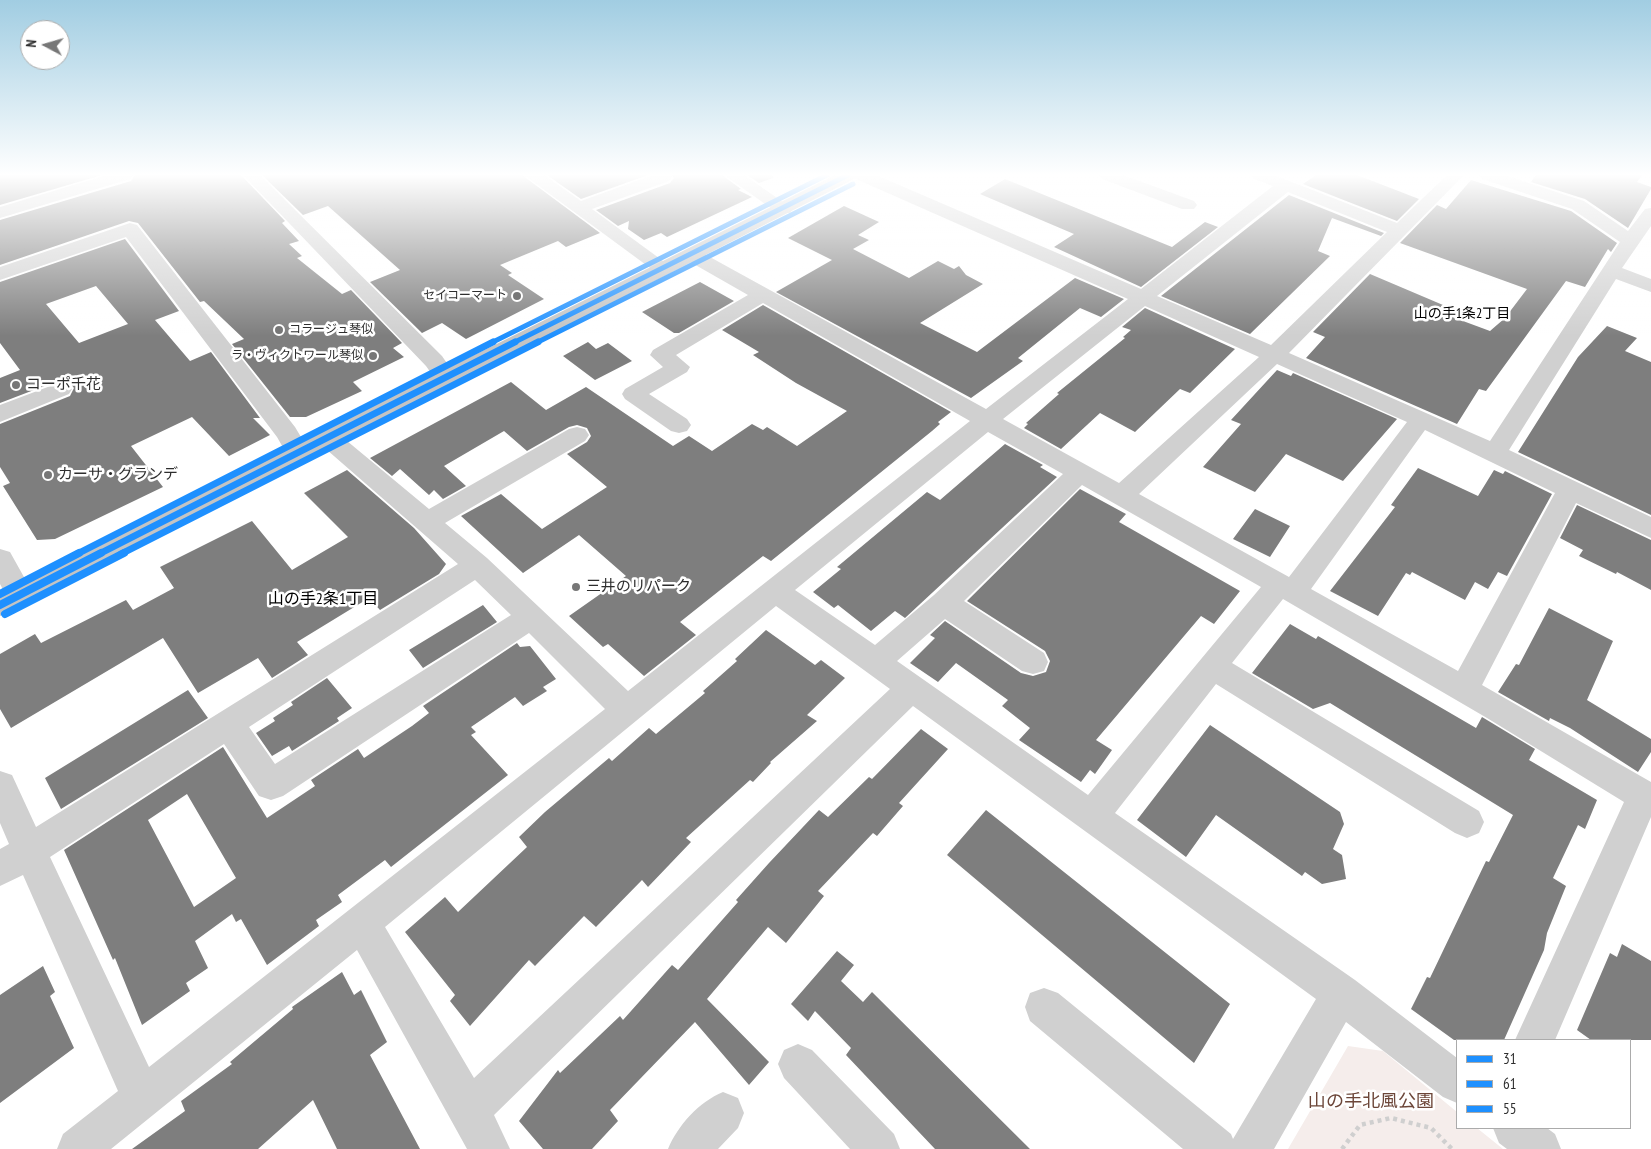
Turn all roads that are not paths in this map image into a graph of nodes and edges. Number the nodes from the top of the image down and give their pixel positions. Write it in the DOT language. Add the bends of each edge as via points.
graph roads {
  1 [pos="310,229"];
  2 [pos="607,229"];
  3 [pos="745,229"];
  4 [pos="985,229"];
  5 [pos="1220,229"];
  6 [pos="1395,229"];
  7 [pos="1612,229"];
  8 [pos="1639,229"];
  9 [pos="1398,230"];
  10 [pos="1630,241"];
  11 [pos="692,255"];
  12 [pos="664,269"];
  13 [pos="1612,271"];
  14 [pos="0,274"];
  15 [pos="1651,286"];
  16 [pos="762,295"];
  17 [pos="1145,298"];
  18 [pos="1275,354"];
  19 [pos="446,378"];
  20 [pos="61,389"];
  21 [pos="0,414"];
  22 [pos="1421,419"];
  23 [pos="987,420"];
  24 [pos="679,425"];
  25 [pos="577,435"];
  26 [pos="326,437"];
  27 [pos="298,452"];
  28 [pos="1495,453"];
  29 [pos="1080,473"];
  30 [pos="1570,489"];
  31 [pos="1121,496"];
  32 [pos="427,522"];
  33 [pos="1651,528"];
  34 [pos="0,559"];
  35 [pos="477,565"];
  36 [pos="1286,588"];
  37 [pos="776,591"];
  38 [pos="10,600"];
  39 [pos="944,603"];
  40 [pos="531,617"];
  41 [pos="1033,662"];
  42 [pos="875,663"];
  43 [pos="1213,667"];
  44 [pos="911,688"];
  45 [pos="1464,690"];
  46 [pos="627,710"];
  47 [pos="228,724"];
  48 [pos="0,786"];
  49 [pos="1647,798"];
  50 [pos="1092,816"];
  51 [pos="1467,822"];
  52 [pos="15,860"];
  53 [pos="362,923"];
  54 [pos="1341,994"];
  55 [pos="1044,1007"];
  56 [pos="1535,1039"];
  57 [pos="798,1064"];
  58 [pos="1456,1082"];
  59 [pos="142,1098"];
  60 [pos="470,1110"];
  61 [pos="723,1113"];
  62 [pos="1515,1129"];
  63 [pos="78,1149"];
  64 [pos="489,1149"];
  65 [pos="689,1149"];
  66 [pos="879,1149"];
  67 [pos="1216,1149"];
  68 [pos="1250,1149"];
  69 [pos="1540,1149"];
  1 -- 19 [label="street" via="434,361"];
  2 -- 12 [label="street"];
  3 -- 11 [label="main road"];
  4 -- 17 [label="street"];
  5 -- 17 [label="street"];
  6 -- 9 [label="street"];
  7 -- 10 [label="street"];
  8 -- 10 [label="street"];
  9 -- 18 [label="street"];
  10 -- 13 [label="street"];
  11 -- 12 [label="main road"];
  11 -- 16 [label="street"];
  12 -- 19 [label="main road"];
  13 -- 15 [label="street"];
  13 -- 28 [label="street"];
  14 -- 27 [label="street" via="130,230 287,433"];
  16 -- 23 [label="street"];
  16 -- 24 [label="street" via="661,355 679,367 633,394"];
  17 -- 18 [label="street"];
  17 -- 23 [label="street"];
  18 -- 22 [label="street"];
  18 -- 31 [label="street"];
  19 -- 26 [label="main road"];
  20 -- 21 [label="street"];
  22 -- 28 [label="street"];
  22 -- 36 [label="street"];
  23 -- 29 [label="street"];
  23 -- 37 [label="street"];
  25 -- 32 [label="street"];
  26 -- 27 [label="main road"];
  26 -- 32 [label="street"];
  27 -- 38 [label="main road"];
  28 -- 30 [label="street"];
  29 -- 31 [label="street"];
  29 -- 39 [label="street"];
  30 -- 33 [label="street"];
  30 -- 45 [label="street"];
  31 -- 36 [label="street"];
  32 -- 35 [label="street"];
  34 -- 38 [label="street"];
  35 -- 40 [label="street"];
  35 -- 47 [label="street"];
  36 -- 43 [label="street"];
  36 -- 45 [label="street"];
  37 -- 42 [label="street"];
  37 -- 46 [label="street"];
  39 -- 41 [label="street"];
  39 -- 42 [label="street"];
  40 -- 46 [label="street"];
  40 -- 47 [label="street" via="271,785"];
  42 -- 44 [label="street"];
  43 -- 50 [label="street"];
  43 -- 51 [label="street"];
  44 -- 50 [label="street"];
  44 -- 60 [label="street"];
  45 -- 49 [label="street"];
  46 -- 53 [label="street"];
  47 -- 52 [label="street"];
  48 -- 52 [label="street"];
  49 -- 56 [label="street"];
  50 -- 54 [label="street"];
  52 -- 59 [label="street"];
  53 -- 59 [label="street"];
  53 -- 60 [label="street"];
  54 -- 58 [label="street"];
  54 -- 68 [label="street"];
  55 -- 67 [label="street"];
  57 -- 66 [label="street"];
  59 -- 63 [label="street"];
  60 -- 64 [label="street"];
  61 -- 65 [label="street"];
  62 -- 69 [label="street"];
}
